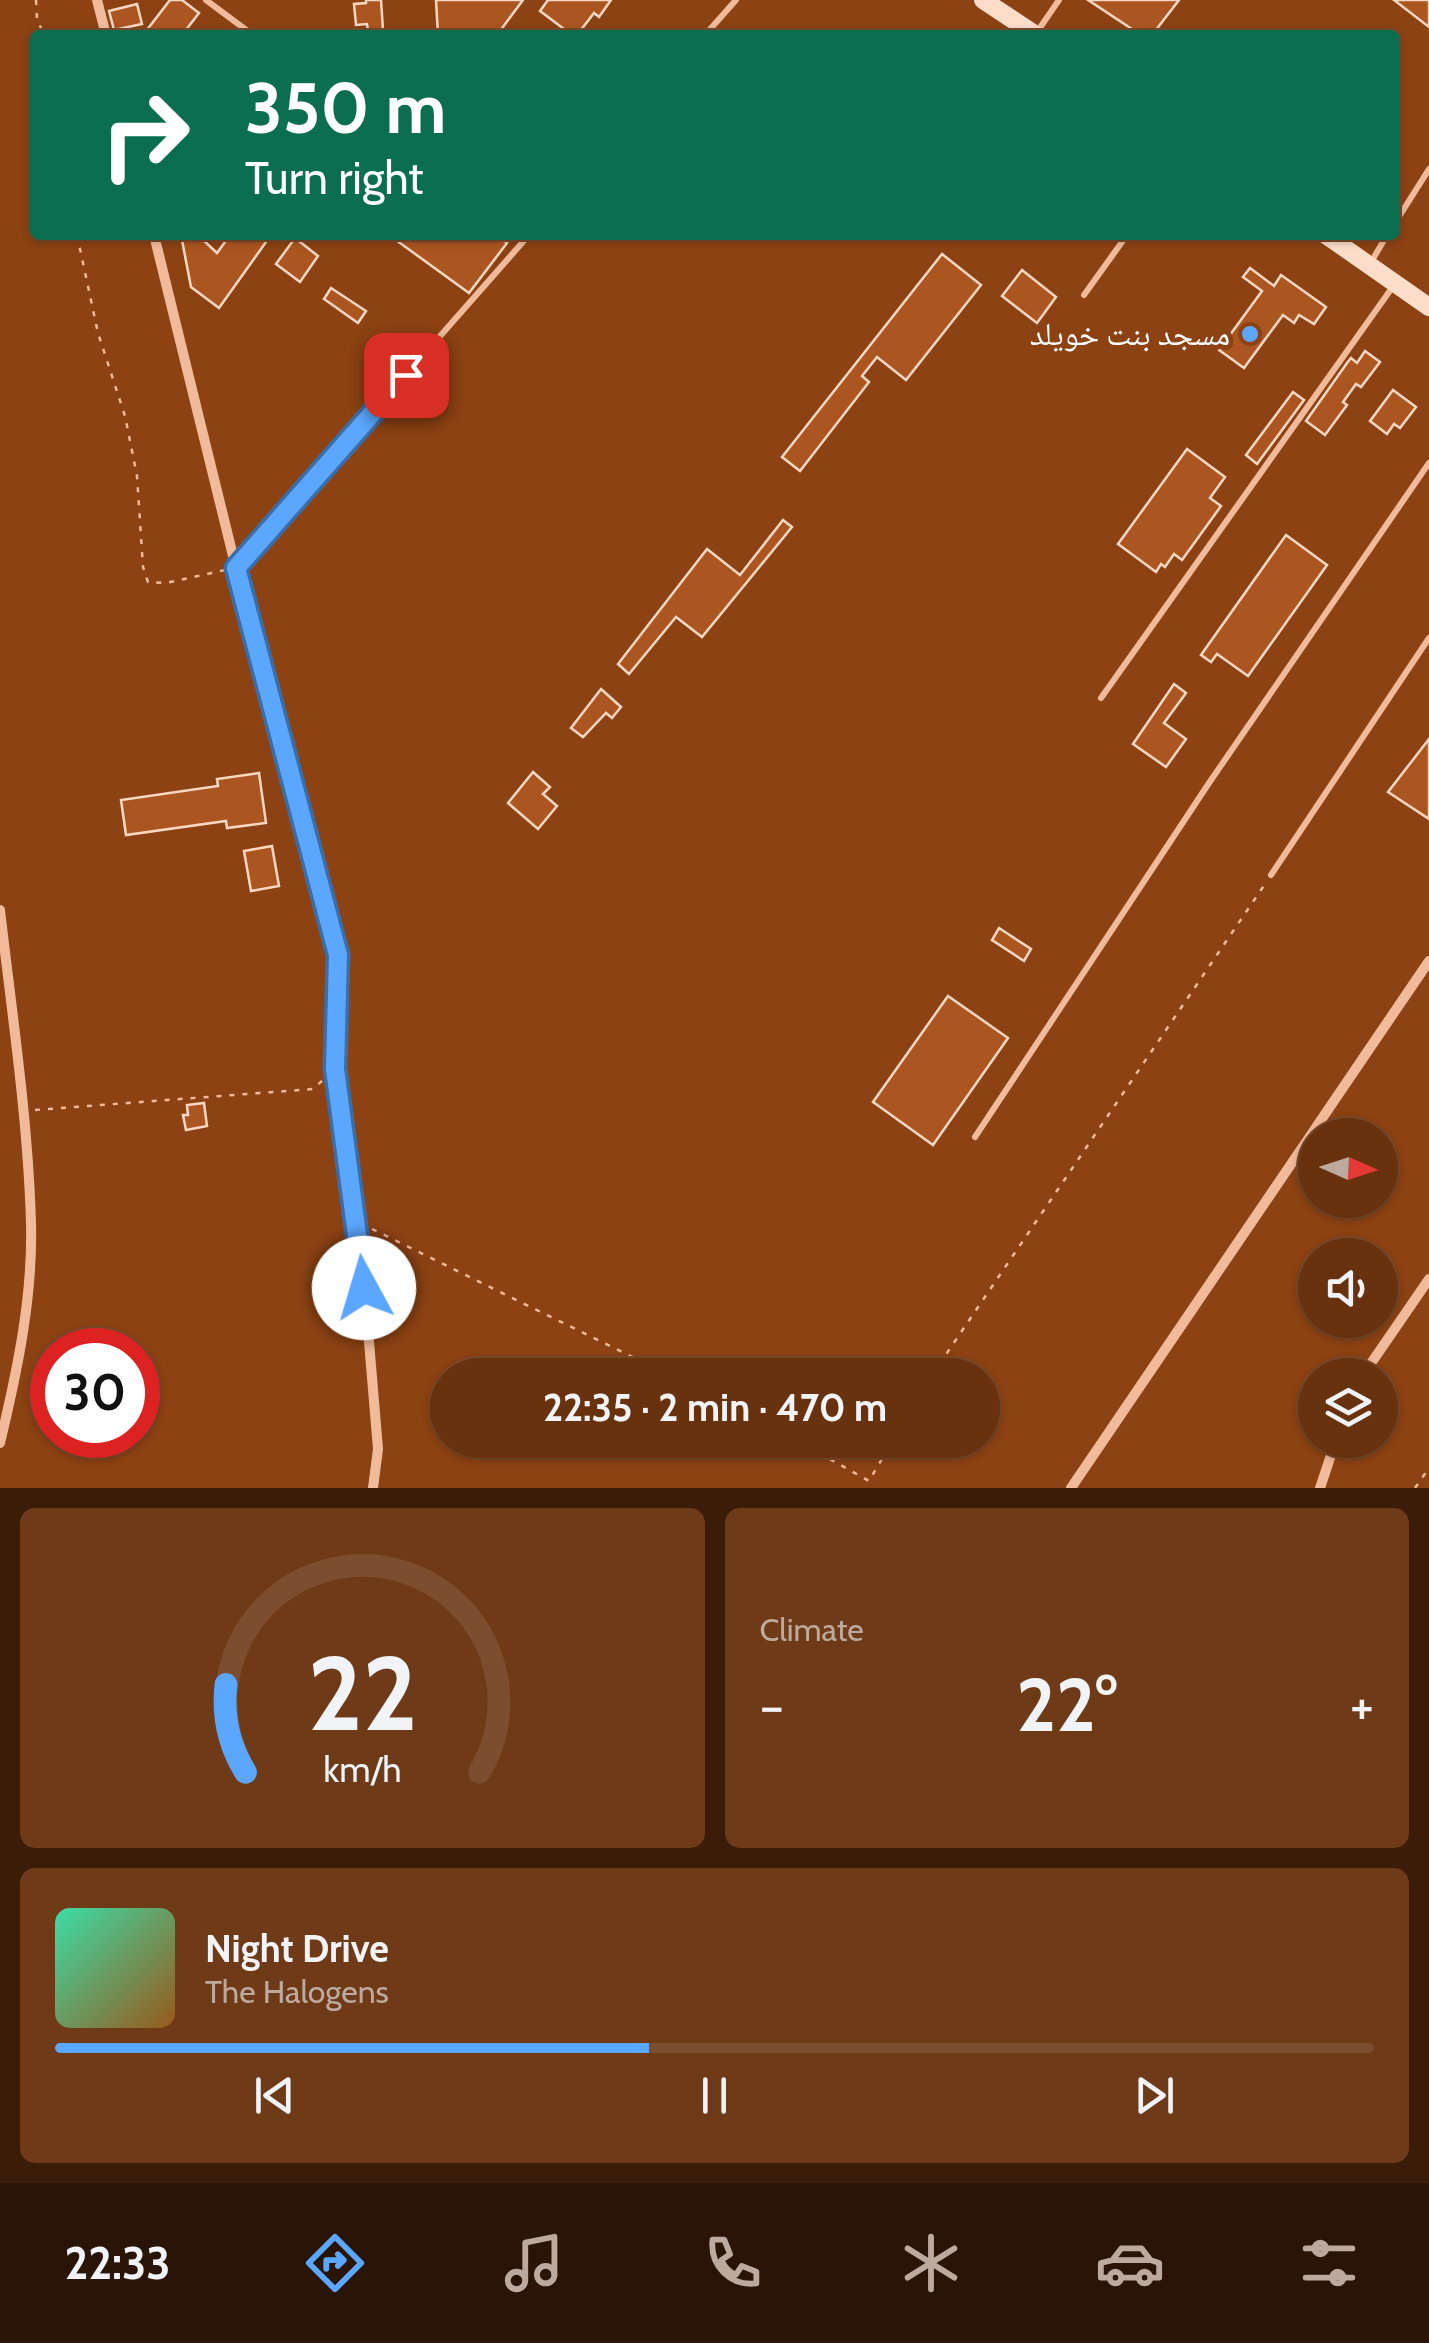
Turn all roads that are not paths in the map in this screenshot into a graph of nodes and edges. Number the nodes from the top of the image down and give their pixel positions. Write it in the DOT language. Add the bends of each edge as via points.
graph roads {
  1 [pos="97,0"];
  2 [pos="206,0"];
  3 [pos="736,0"];
  4 [pos="984,0"];
  5 [pos="1060,0"];
  6 [pos="105,30"];
  7 [pos="247,30"];
  8 [pos="709,30"];
  9 [pos="1028,30"];
  10 [pos="1039,30"];
  11 [pos="1429,169"];
  12 [pos="1400,215"];
  13 [pos="155,240"];
  14 [pos="523,240"];
  15 [pos="1123,240"];
  16 [pos="1333,240"];
  17 [pos="1385,240"];
  18 [pos="1368,265"];
  19 [pos="1395,284"];
  20 [pos="1084,295"];
  21 [pos="1428,305"];
  22 [pos="1429,463"];
  23 [pos="236,568"];
  24 [pos="1429,638"];
  25 [pos="1101,698"];
  26 [pos="1271,876"];
  27 [pos="0,910"];
  28 [pos="1429,960"];
  29 [pos="974,1137"];
  30 [pos="1429,1279"];
  31 [pos="1375,1358"];
  32 [pos="0,1443"];
  33 [pos="1330,1458"];
  34 [pos="374,1488"];
  35 [pos="1070,1488"];
  36 [pos="1320,1488"];
  1 -- 6 [label="street"];
  2 -- 7 [label="lane"];
  3 -- 8 [label="lane"];
  4 -- 9 [label="main road"];
  5 -- 10 [label="lane"];
  11 -- 12 [label="lane"];
  13 -- 23 [label="street"];
  14 -- 23 [label="lane"];
  15 -- 20 [label="lane"];
  16 -- 18 [label="main road"];
  17 -- 18 [label="lane"];
  18 -- 19 [label="main road"];
  19 -- 21 [label="main road"];
  19 -- 25 [label="lane"];
  22 -- 29 [label="lane"];
  23 -- 34 [label="street" via="338,955 335,1069 357,1222 378,1449"];
  24 -- 26 [label="lane"];
  27 -- 32 [label="street" via="31,1227 19,1361"];
  28 -- 35 [label="street"];
  30 -- 31 [label="street"];
  33 -- 36 [label="street"];
}
